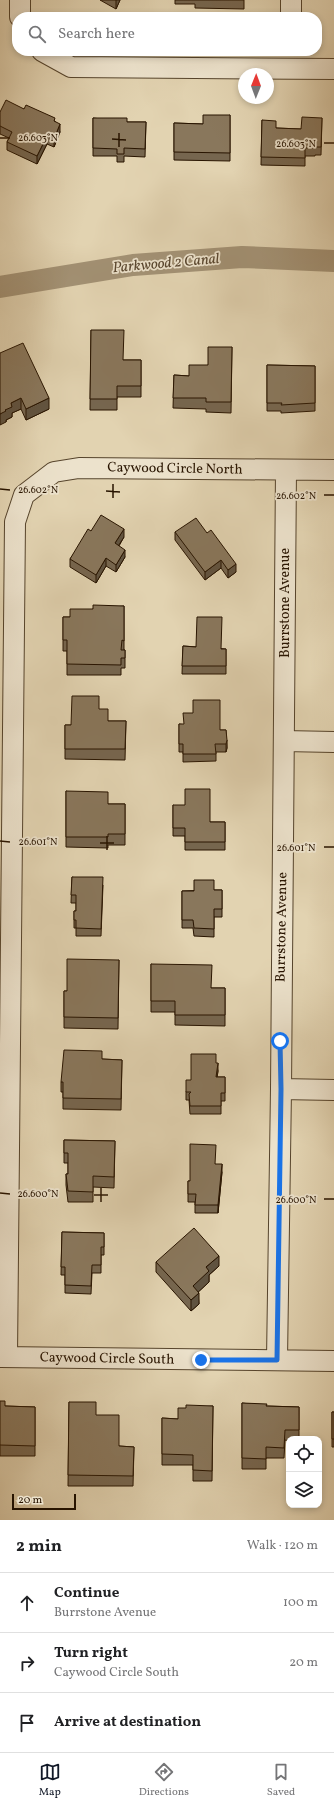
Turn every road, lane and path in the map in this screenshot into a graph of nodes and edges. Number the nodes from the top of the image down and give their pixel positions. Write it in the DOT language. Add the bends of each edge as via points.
graph roads {
  1 [pos="20,0"];
  2 [pos="291,0"];
  3 [pos="20,12"];
  4 [pos="291,12"];
  5 [pos="51,56"];
  6 [pos="289,60"];
  7 [pos="334,69"];
  8 [pos="286,470"];
  9 [pos="334,470"];
  10 [pos="6,739"];
  11 [pos="284,741"];
  12 [pos="334,742"];
  13 [pos="281,1089"];
  14 [pos="334,1090"];
  15 [pos="3,1357"];
  16 [pos="277,1360"];
  17 [pos="334,1361"];
  1 -- 3 [label="street"];
  2 -- 4 [label="street"];
  5 -- 6 [label="street" via="71,67"];
  6 -- 7 [label="street"];
  8 -- 9 [label="street, Caywood Circle North"];
  8 -- 10 [label="street, Caywood Circle North" via="79,468 54,472 24,495 15,522"];
  8 -- 11 [label="street, Burrstone Avenue"];
  10 -- 15 [label="street"];
  11 -- 12 [label="street"];
  11 -- 13 [label="street, Burrstone Avenue"];
  13 -- 14 [label="street"];
  13 -- 16 [label="street, Burrstone Avenue"];
  15 -- 16 [label="street, Caywood Circle South"];
  16 -- 17 [label="street, Caywood Circle South"];
}
